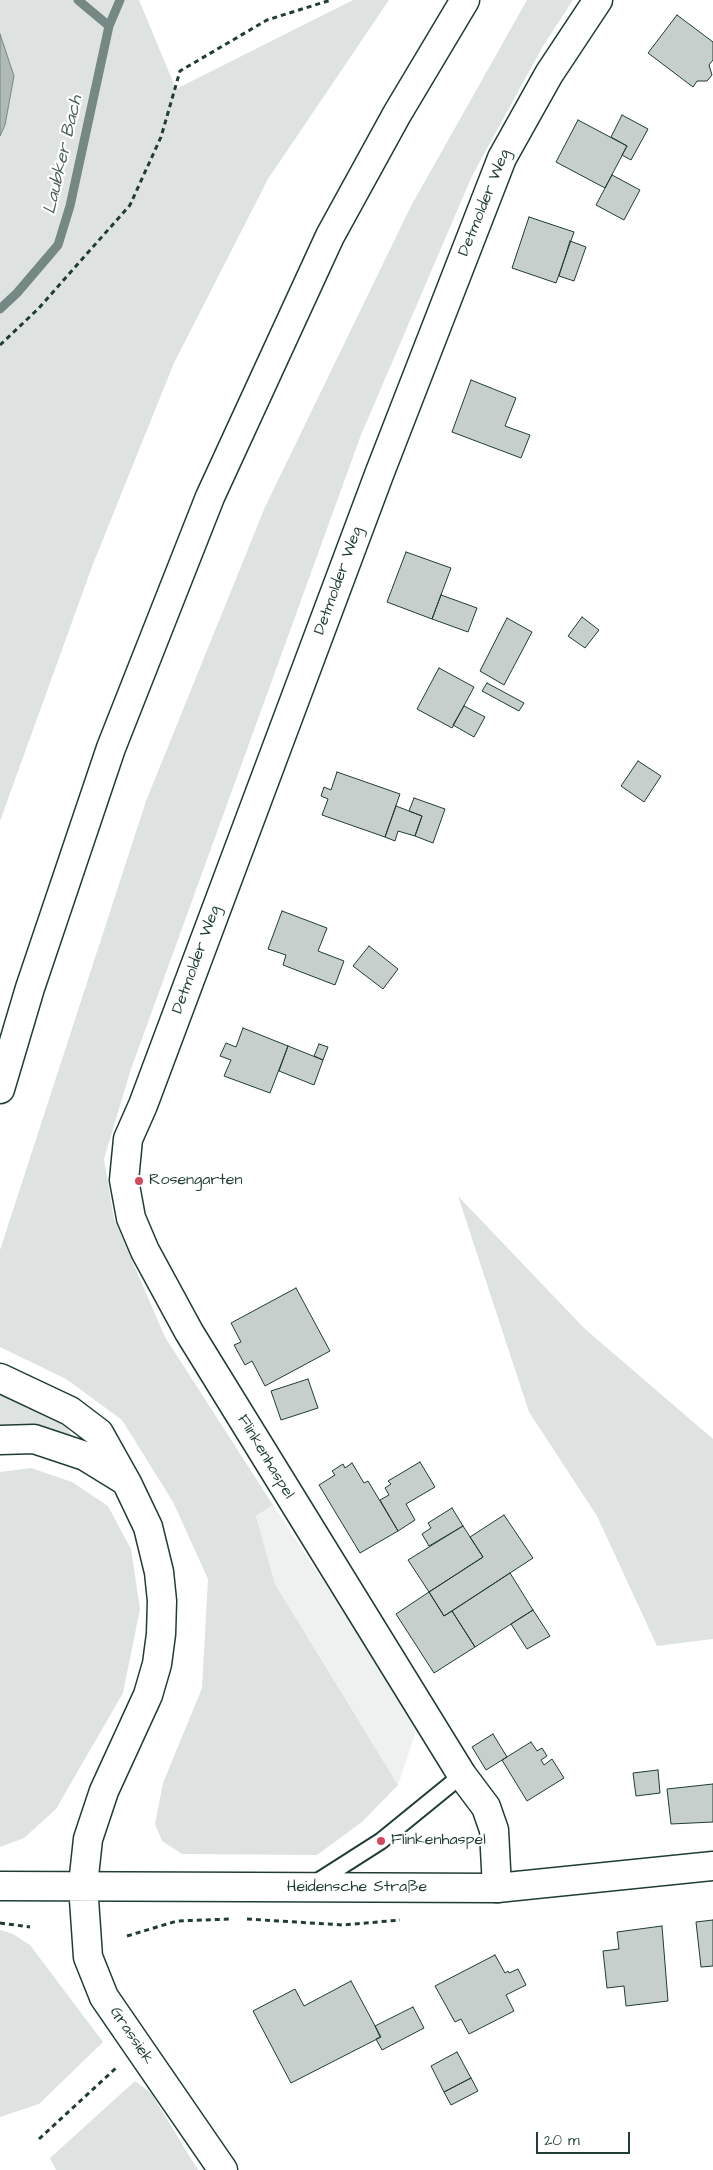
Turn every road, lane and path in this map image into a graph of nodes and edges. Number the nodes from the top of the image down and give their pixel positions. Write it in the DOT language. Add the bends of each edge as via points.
graph roads {
  1 [pos="331,0"];
  2 [pos="465,0"];
  3 [pos="598,0"];
  4 [pos="0,345"];
  5 [pos="0,1089"];
  6 [pos="124,1180"];
  7 [pos="0,1378"];
  8 [pos="0,1440"];
  9 [pos="127,1483"];
  10 [pos="462,1774"];
  11 [pos="713,1866"];
  12 [pos="0,1886"];
  13 [pos="83,1886"];
  14 [pos="306,1888"];
  15 [pos="497,1888"];
  16 [pos="409,1919"];
  17 [pos="0,1924"];
  18 [pos="30,1927"];
  19 [pos="127,1936"];
  20 [pos="139,2048"];
  21 [pos="39,2139"];
  22 [pos="223,2170"];
  1 -- 4 [label="path" via="267,20 180,71 161,137 130,205 39,308"];
  2 -- 5 [label="street" via="330,236 210,497 111,748 30,988"];
  3 -- 6 [label="street, Detmolder Weg" via="550,74 502,158 128,1139"];
  6 -- 10 [label="street, Flinkenhaspel" via="132,1218 145,1251 189,1332"];
  7 -- 9 [label="street, Grassiek" via="70,1410 98,1434"];
  8 -- 9 [label="street" via="34,1439 76,1453"];
  9 -- 13 [label="street, Grassiek" via="148,1527 159,1572 161,1634 148,1695 104,1791 88,1839"];
  10 -- 14 [label="lane" via="381,1841"];
  10 -- 15 [label="street, Flinkenhaspel" via="486,1807 494,1830"];
  11 -- 15 [label="street, Heidensche Straße"];
  12 -- 13 [label="street, Heidensche Straße"];
  13 -- 14 [label="street, Heidensche Straße"];
  13 -- 20 [label="street, Grassiek" via="88,1957 94,1975 104,1997"];
  14 -- 15 [label="street, Heidensche Straße"];
  16 -- 19 [label="path" via="343,1925 240,1919 177,1921"];
  17 -- 18 [label="path"];
  20 -- 21 [label="path"];
  20 -- 22 [label="street, Grassiek"];
}
